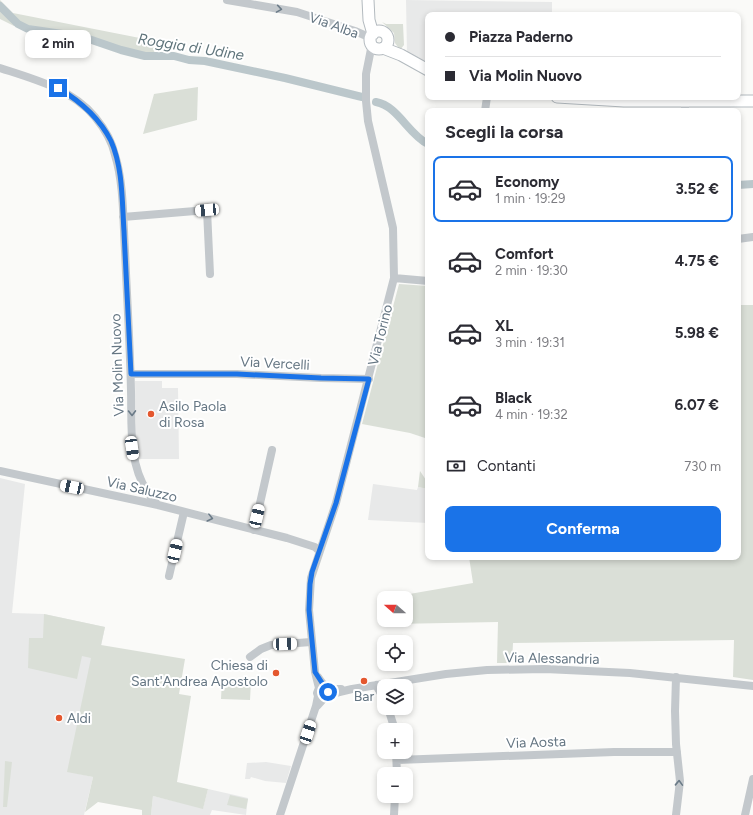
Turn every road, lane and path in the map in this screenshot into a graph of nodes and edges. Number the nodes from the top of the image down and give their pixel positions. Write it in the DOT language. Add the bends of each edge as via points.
graph roads {
  1 [pos="227,0"];
  2 [pos="368,0"];
  3 [pos="378,40"];
  4 [pos="0,68"];
  5 [pos="425,68"];
  6 [pos="673,100"];
  7 [pos="753,101"];
  8 [pos="685,106"];
  9 [pos="123,217"];
  10 [pos="753,237"];
  11 [pos="741,239"];
  12 [pos="210,274"];
  13 [pos="394,278"];
  14 [pos="425,281"];
  15 [pos="131,374"];
  16 [pos="369,379"];
  17 [pos="272,450"];
  18 [pos="0,472"];
  19 [pos="158,505"];
  20 [pos="184,512"];
  21 [pos="254,530"];
  22 [pos="319,551"];
  23 [pos="169,576"];
  24 [pos="311,642"];
  25 [pos="250,657"];
  26 [pos="676,677"];
  27 [pos="376,685"];
  28 [pos="753,686"];
  29 [pos="323,692"];
  30 [pos="677,752"];
  31 [pos="413,756"];
  32 [pos="753,779"];
  33 [pos="395,803"];
  34 [pos="280,815"];
  35 [pos="394,815"];
  36 [pos="676,815"];
  37 [pos="745,815"];
  1 -- 3 [label="street, Via Alba, one-way" via="297,12"];
  2 -- 3 [label="main road" via="369,14"];
  3 -- 5 [label="main road, Via Alba"];
  3 -- 13 [label="street, Via Torino" via="368,64 368,121 393,228"];
  4 -- 9 [label="street, Via Molin Nuovo" via="58,88 81,103 95,117 110,140 115,154"];
  6 -- 8 [label="main road"];
  7 -- 8 [label="main road"];
  9 -- 12 [label="street" via="207,210"];
  9 -- 15 [label="street, Via Molin Nuovo"];
  10 -- 11 [label="street"];
  13 -- 14 [label="street"];
  13 -- 16 [label="street, Via Torino"];
  15 -- 16 [label="street, Via Vercelli"];
  15 -- 19 [label="street, Via Molin Nuovo, one-way" via="134,456 141,480"];
  16 -- 22 [label="street, Via Torino" via="336,503"];
  17 -- 21 [label="street"];
  18 -- 19 [label="street, Via Saluzzo"];
  19 -- 20 [label="street, Via Saluzzo"];
  20 -- 21 [label="street, Via Saluzzo, one-way"];
  20 -- 23 [label="street, Via Saluzzo"];
  21 -- 22 [label="street, Via Saluzzo" via="304,543"];
  22 -- 24 [label="street, Via Torino" via="310,584"];
  24 -- 25 [label="street" via="271,645"];
  24 -- 29 [label="street, Via Torino" via="315,672"];
  26 -- 27 [label="street, Via Alessandria" via="581,670 487,670"];
  26 -- 28 [label="street, Via Alessandria"];
  26 -- 30 [label="street"];
  27 -- 29 [label="street, Via Alessandria"];
  29 -- 34 [label="street"];
  30 -- 31 [label="street, Via Aosta"];
  36 -- 30 [label="street, one-way" via="680,781"];
  32 -- 37 [label="street"];
  33 -- 35 [label="street"];
}
